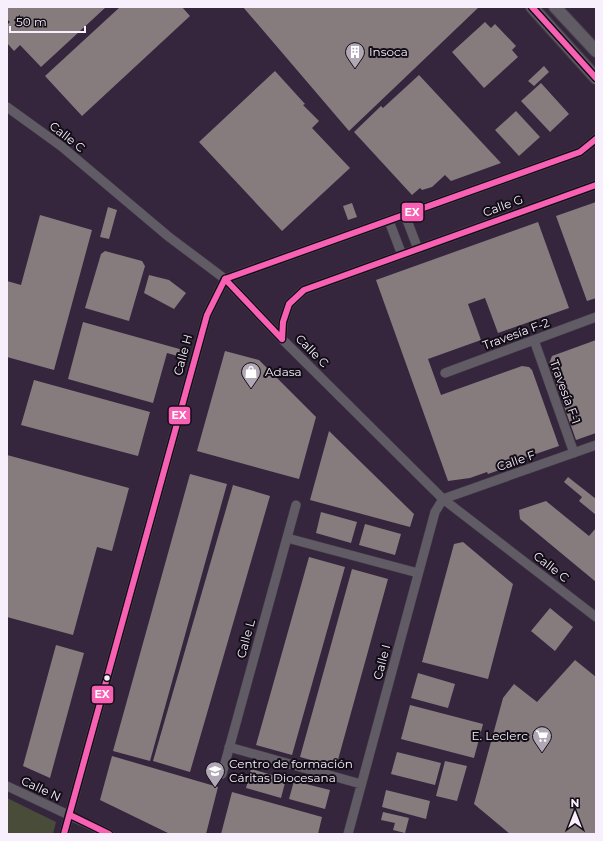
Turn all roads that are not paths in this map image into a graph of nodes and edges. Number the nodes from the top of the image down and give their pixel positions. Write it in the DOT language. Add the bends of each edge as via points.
graph roads {
  1 [pos="532,7"];
  2 [pos="555,7"];
  3 [pos="596,51"];
  4 [pos="596,78"];
  5 [pos="7,107"];
  6 [pos="596,139"];
  7 [pos="596,147"];
  8 [pos="580,152"];
  9 [pos="596,185"];
  10 [pos="405,215"];
  11 [pos="389,221"];
  12 [pos="418,249"];
  13 [pos="402,255"];
  14 [pos="225,279"];
  15 [pos="596,317"];
  16 [pos="282,339"];
  17 [pos="534,340"];
  18 [pos="445,373"];
  19 [pos="596,445"];
  20 [pos="574,453"];
  21 [pos="443,499"];
  22 [pos="296,504"];
  23 [pos="287,538"];
  24 [pos="418,573"];
  25 [pos="596,617"];
  26 [pos="229,747"];
  27 [pos="222,774"];
  28 [pos="361,784"];
  29 [pos="7,786"];
  30 [pos="70,815"];
  31 [pos="64,834"];
  32 [pos="109,834"];
  33 [pos="348,834"];
  1 -- 4 [label="street"];
  2 -- 3 [label="street"];
  5 -- 14 [label="street, Calle C" via="61,146 169,237"];
  6 -- 8 [label="street, Calle G"];
  7 -- 8 [label="street, Calle G"];
  8 -- 10 [label="street, Calle G"];
  9 -- 12 [label="street, Calle G"];
  10 -- 11 [label="street, Calle G"];
  10 -- 12 [label="street"];
  11 -- 13 [label="street"];
  11 -- 14 [label="street, Calle G"];
  12 -- 13 [label="street, Calle G"];
  13 -- 16 [label="street, Calle G" via="304,290 289,304 283,322"];
  14 -- 16 [label="street, Calle C"];
  14 -- 30 [label="street, Calle H" via="207,315"];
  15 -- 17 [label="street, Travesía F-2"];
  16 -- 21 [label="street, Calle C"];
  17 -- 18 [label="street, Travesía F-2"];
  17 -- 20 [label="street, Travesía F-1"];
  19 -- 20 [label="street, Calle F"];
  20 -- 21 [label="street, Calle F"];
  21 -- 24 [label="street, Calle I" via="435,512"];
  21 -- 25 [label="street, Calle C"];
  22 -- 23 [label="street, Calle L"];
  23 -- 24 [label="street"];
  23 -- 26 [label="street, Calle L"];
  24 -- 28 [label="street, Calle I"];
  26 -- 27 [label="street, Calle L"];
  26 -- 28 [label="street"];
  28 -- 33 [label="street, Calle I"];
  29 -- 30 [label="street, Calle N"];
  30 -- 31 [label="street, Calle H"];
  30 -- 32 [label="street, Calle N"];
}
